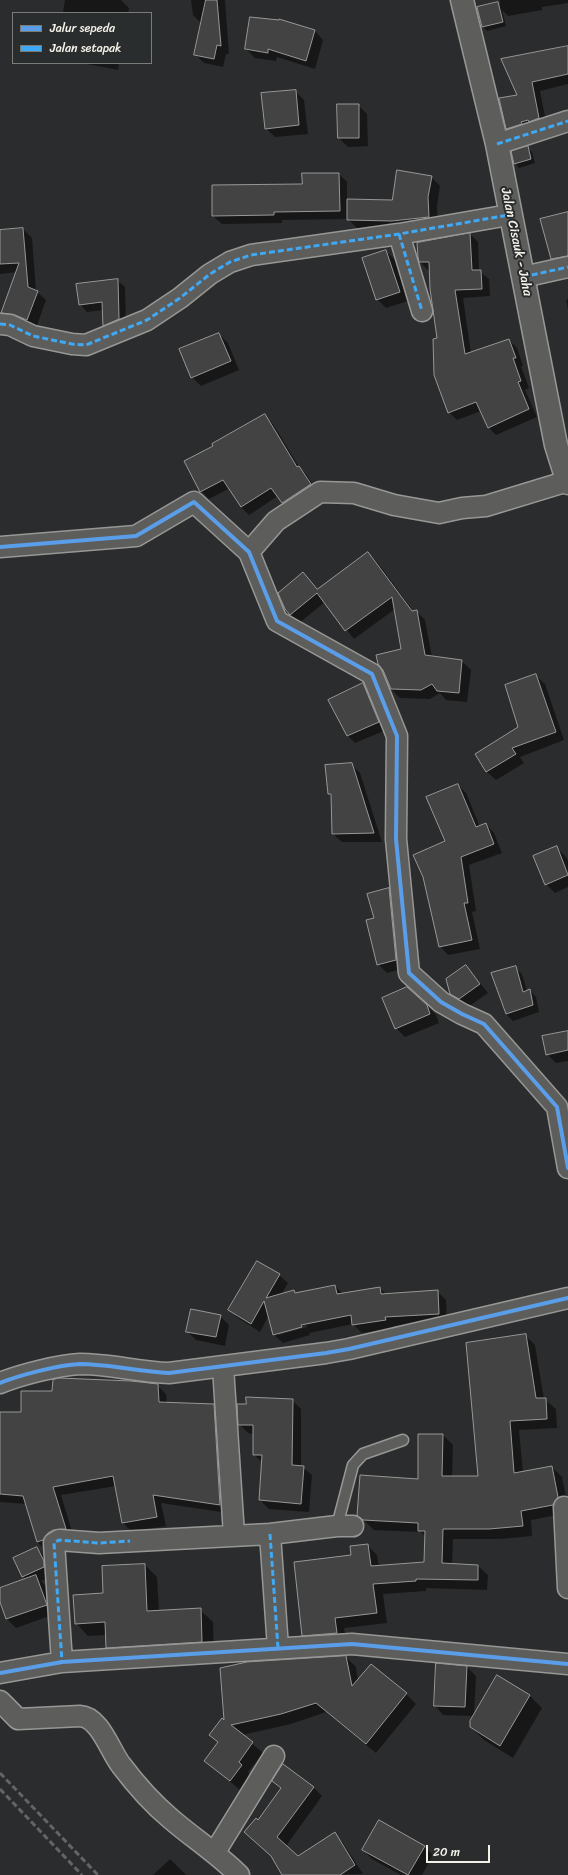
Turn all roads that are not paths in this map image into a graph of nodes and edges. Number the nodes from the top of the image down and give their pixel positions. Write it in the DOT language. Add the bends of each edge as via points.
graph roads {
  1 [pos="462,0"];
  2 [pos="568,121"];
  3 [pos="496,144"];
  4 [pos="509,215"];
  5 [pos="399,234"];
  6 [pos="568,267"];
  7 [pos="523,277"];
  8 [pos="422,310"];
  9 [pos="0,324"];
  10 [pos="568,482"];
  11 [pos="0,546"];
  12 [pos="249,552"];
  13 [pos="568,1168"];
  14 [pos="568,1298"];
  15 [pos="223,1367"];
  16 [pos="0,1383"];
  17 [pos="404,1440"];
  18 [pos="564,1507"];
  19 [pos="345,1526"];
  20 [pos="270,1534"];
  21 [pos="234,1535"];
  22 [pos="568,1588"];
  23 [pos="278,1648"];
  24 [pos="62,1662"];
  25 [pos="568,1664"];
  26 [pos="0,1673"];
  27 [pos="0,1702"];
  28 [pos="274,1756"];
  29 [pos="215,1852"];
  30 [pos="239,1875"];
  1 -- 3 [label="main road, Jalan Cisauk - Jaha"];
  2 -- 3 [label="street"];
  3 -- 4 [label="main road, Jalan Cisauk - Jaha"];
  4 -- 5 [label="street"];
  4 -- 7 [label="main road, Jalan Cisauk - Jaha"];
  5 -- 8 [label="street"];
  5 -- 9 [label="street" via="251,255 230,262 147,320 86,345 32,336 10,325"];
  6 -- 7 [label="street"];
  7 -- 10 [label="main road, Jalan Cisauk - Jaha" via="556,445"];
  10 -- 12 [label="street" via="486,506 438,514 354,493 320,492 276,521"];
  11 -- 12 [label="street" via="136,536 194,502"];
  12 -- 13 [label="street" via="277,620 372,674 397,736 396,839 409,973 441,1002 484,1024 556,1107"];
  14 -- 15 [label="street" via="349,1349"];
  15 -- 16 [label="street" via="169,1373 81,1364 63,1366"];
  15 -- 21 [label="street"];
  17 -- 19 [label="lane" via="363,1454 353,1465"];
  18 -- 22 [label="street"];
  19 -- 20 [label="street"];
  20 -- 21 [label="street"];
  20 -- 23 [label="street"];
  21 -- 24 [label="street" via="99,1543 59,1540 54,1543"];
  23 -- 24 [label="street"];
  23 -- 25 [label="street" via="352,1644"];
  24 -- 26 [label="street"];
  27 -- 29 [label="street" via="18,1719 86,1716 95,1722 120,1764 152,1802 171,1820"];
  28 -- 29 [label="street"];
  29 -- 30 [label="street"];
}
